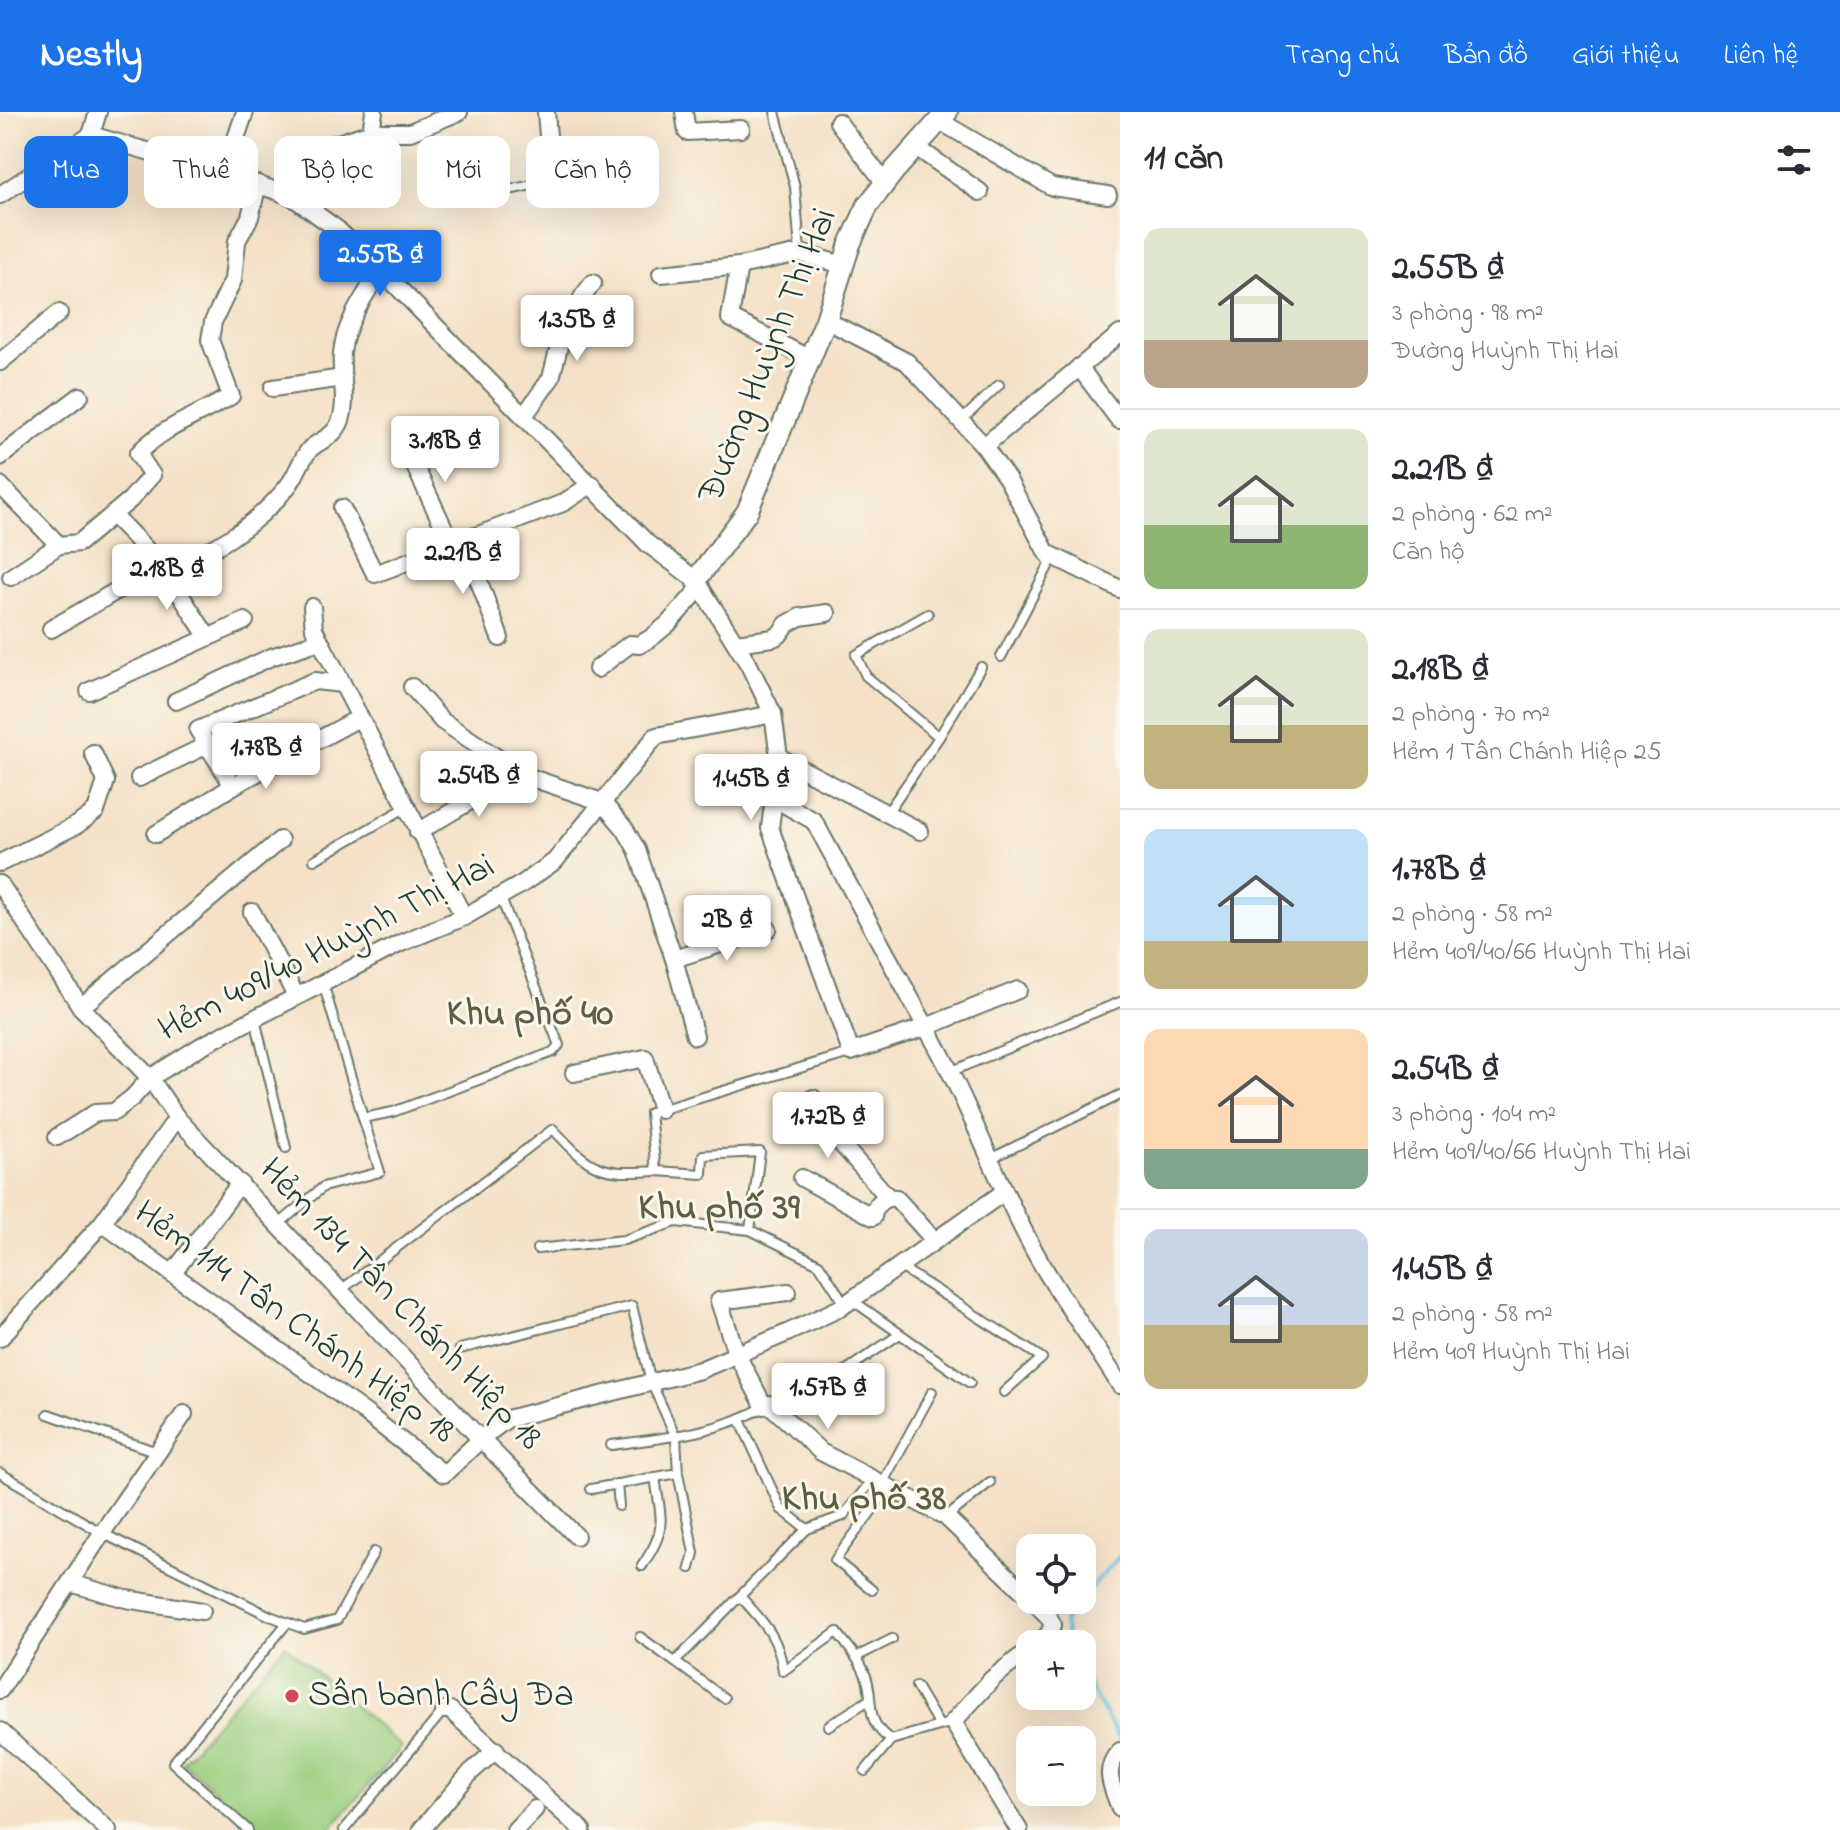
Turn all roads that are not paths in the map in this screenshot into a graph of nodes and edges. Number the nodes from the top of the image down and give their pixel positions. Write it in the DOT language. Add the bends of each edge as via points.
graph roads {
  1 [pos="98,112"];
  2 [pos="245,112"];
  3 [pos="374,112"];
  4 [pos="459,112"];
  5 [pos="546,112"];
  6 [pos="684,112"];
  7 [pos="775,112"];
  8 [pos="942,116"];
  9 [pos="838,122"];
  10 [pos="741,129"];
  11 [pos="371,132"];
  12 [pos="91,135"];
  13 [pos="237,136"];
  14 [pos="548,136"];
  15 [pos="916,147"];
  16 [pos="144,150"];
  17 [pos="885,183"];
  18 [pos="258,184"];
  19 [pos="980,192"];
  20 [pos="0,195"];
  21 [pos="1108,195"];
  22 [pos="252,208"];
  23 [pos="314,211"];
  24 [pos="800,253"];
  25 [pos="843,265"];
  26 [pos="739,266"];
  27 [pos="381,270"];
  28 [pos="661,274"];
  29 [pos="593,283"];
  30 [pos="59,313"];
  31 [pos="826,320"];
  32 [pos="1120,334"];
  33 [pos="810,359"];
  34 [pos="0,362"];
  35 [pos="1079,367"];
  36 [pos="343,378"];
  37 [pos="999,385"];
  38 [pos="273,388"];
  39 [pos="80,396"];
  40 [pos="524,416"];
  41 [pos="1119,420"];
  42 [pos="961,421"];
  43 [pos="403,441"];
  44 [pos="984,446"];
  45 [pos="0,457"];
  46 [pos="592,484"];
  47 [pos="0,485"];
  48 [pos="342,508"];
  49 [pos="113,515"];
  50 [pos="458,543"];
  51 [pos="59,545"];
  52 [pos="1047,553"];
  53 [pos="161,565"];
  54 [pos="11,577"];
  55 [pos="698,584"];
  56 [pos="1120,589"];
  57 [pos="312,607"];
  58 [pos="827,613"];
  59 [pos="928,614"];
  60 [pos="245,621"];
  61 [pos="51,629"];
  62 [pos="207,636"];
  63 [pos="500,638"];
  64 [pos="320,641"];
  65 [pos="736,643"];
  66 [pos="1001,657"];
  67 [pos="981,667"];
  68 [pos="597,669"];
  69 [pos="342,684"];
  70 [pos="412,687"];
  71 [pos="89,691"];
  72 [pos="176,701"];
  73 [pos="773,714"];
  74 [pos="359,718"];
  75 [pos="939,737"];
  76 [pos="207,745"];
  77 [pos="93,753"];
  78 [pos="779,757"];
  79 [pos="519,772"];
  80 [pos="139,778"];
  81 [pos="233,786"];
  82 [pos="775,799"];
  83 [pos="602,802"];
  84 [pos="405,808"];
  85 [pos="886,814"];
  86 [pos="920,831"];
  87 [pos="418,832"];
  88 [pos="156,834"];
  89 [pos="280,840"];
  90 [pos="314,860"];
  91 [pos="0,863"];
  92 [pos="0,884"];
  93 [pos="500,896"];
  94 [pos="252,912"];
  95 [pos="464,917"];
  96 [pos="768,929"];
  97 [pos="674,959"];
  98 [pos="323,982"];
  99 [pos="1018,990"];
  100 [pos="296,996"];
  101 [pos="1120,1002"];
  102 [pos="81,1007"];
  103 [pos="255,1018"];
  104 [pos="926,1027"];
  105 [pos="695,1036"];
  106 [pos="851,1052"];
  107 [pos="952,1071"];
  108 [pos="574,1073"];
  109 [pos="150,1078"];
  110 [pos="1120,1095"];
  111 [pos="813,1098"];
  112 [pos="661,1110"];
  113 [pos="177,1118"];
  114 [pos="363,1118"];
  115 [pos="57,1137"];
  116 [pos="286,1148"];
  117 [pos="992,1158"];
  118 [pos="656,1171"];
  119 [pos="802,1178"];
  120 [pos="240,1183"];
  121 [pos="1004,1192"];
  122 [pos="888,1197"];
  123 [pos="102,1223"];
  124 [pos="279,1224"];
  125 [pos="750,1230"];
  126 [pos="934,1240"];
  127 [pos="537,1249"];
  128 [pos="899,1265"];
  129 [pos="173,1273"];
  130 [pos="341,1290"];
  131 [pos="788,1292"];
  132 [pos="848,1302"];
  133 [pos="900,1334"];
  134 [pos="0,1338"];
  135 [pos="460,1349"];
  136 [pos="736,1353"];
  137 [pos="651,1382"];
  138 [pos="970,1383"];
  139 [pos="1120,1385"];
  140 [pos="932,1392"];
  141 [pos="1004,1392"];
  142 [pos="766,1405"];
  143 [pos="48,1414"];
  144 [pos="184,1414"];
  145 [pos="740,1420"];
  146 [pos="676,1437"];
  147 [pos="482,1438"];
  148 [pos="611,1445"];
  149 [pos="158,1452"];
  150 [pos="0,1473"];
  151 [pos="678,1473"];
  152 [pos="655,1477"];
  153 [pos="990,1482"];
  154 [pos="881,1483"];
  155 [pos="617,1484"];
  156 [pos="591,1489"];
  157 [pos="619,1506"];
  158 [pos="946,1517"];
  159 [pos="807,1529"];
  160 [pos="102,1533"];
  161 [pos="576,1536"];
  162 [pos="374,1552"];
  163 [pos="642,1566"];
  164 [pos="690,1568"];
  165 [pos="70,1583"];
  166 [pos="1016,1585"];
  167 [pos="872,1590"];
  168 [pos="740,1596"];
  169 [pos="202,1611"];
  170 [pos="287,1623"];
  171 [pos="640,1637"];
  172 [pos="892,1639"];
  173 [pos="856,1657"];
  174 [pos="1016,1660"];
  175 [pos="675,1662"];
  176 [pos="916,1686"];
  177 [pos="0,1690"];
  178 [pos="720,1693"];
  179 [pos="869,1700"];
  180 [pos="444,1710"];
  181 [pos="946,1724"];
  182 [pos="828,1726"];
  183 [pos="0,1731"];
  184 [pos="891,1740"];
  185 [pos="496,1750"];
  186 [pos="1120,1751"];
  187 [pos="865,1771"];
  188 [pos="1120,1808"];
  189 [pos="535,1809"];
  190 [pos="108,1830"];
  191 [pos="248,1830"];
  192 [pos="344,1830"];
  193 [pos="421,1830"];
  194 [pos="515,1830"];
  195 [pos="582,1830"];
  196 [pos="1019,1830"];
  1 -- 12 [label="street"];
  2 -- 13 [label="street"];
  3 -- 11 [label="street"];
  4 -- 11 [label="street" via="410,132"];
  5 -- 14 [label="street"];
  6 -- 10 [label="street" via="687,132"];
  7 -- 24 [label="lane" via="795,187"];
  8 -- 15 [label="street, Đường Huỳnh Thị Hai"];
  8 -- 21 [label="street" via="1052,187"];
  9 -- 17 [label="street"];
  11 -- 23 [label="street" via="332,145"];
  12 -- 16 [label="street"];
  12 -- 20 [label="street"];
  15 -- 17 [label="street, Đường Huỳnh Thị Hai"];
  15 -- 19 [label="street"];
  17 -- 25 [label="street, Đường Huỳnh Thị Hai" via="868,205"];
  18 -- 23 [label="street"];
  22 -- 49 [label="street" via="237,241 233,280 210,340 231,396 150,440 138,454 152,475"];
  23 -- 27 [label="street"];
  24 -- 25 [label="street"];
  24 -- 26 [label="street"];
  25 -- 31 [label="street, Đường Huỳnh Thị Hai"];
  26 -- 28 [label="street"];
  26 -- 33 [label="street" via="730,318"];
  27 -- 36 [label="street" via="360,301 346,338"];
  27 -- 40 [label="street"];
  29 -- 40 [label="street" via="561,339 551,378"];
  30 -- 34 [label="street"];
  31 -- 33 [label="street, Đường Huỳnh Thị Hai"];
  31 -- 42 [label="street" via="902,358"];
  32 -- 35 [label="street"];
  33 -- 55 [label="street, Đường Huỳnh Thị Hai" via="747,512"];
  35 -- 41 [label="street"];
  35 -- 44 [label="street"];
  36 -- 38 [label="street"];
  36 -- 53 [label="street" via="341,420 331,436 311,448 289,485 250,523 213,548 181,564"];
  37 -- 42 [label="lane"];
  39 -- 45 [label="street"];
  40 -- 46 [label="street"];
  42 -- 44 [label="street"];
  43 -- 50 [label="street"];
  44 -- 52 [label="street"];
  46 -- 50 [label="street" via="563,503"];
  46 -- 55 [label="street" via="648,544"];
  47 -- 51 [label="street"];
  48 -- 50 [label="street" via="375,574"];
  49 -- 51 [label="street" via="79,543"];
  49 -- 53 [label="street"];
  50 -- 63 [label="street"];
  51 -- 54 [label="street"];
  52 -- 56 [label="street"];
  52 -- 66 [label="lane" via="1049,565"];
  53 -- 61 [label="street"];
  53 -- 62 [label="street"];
  55 -- 65 [label="street"];
  55 -- 68 [label="street" via="651,638 630,644"];
  57 -- 64 [label="street"];
  58 -- 65 [label="street" via="800,617 773,638"];
  59 -- 75 [label="lane" via="856,655 866,676"];
  60 -- 62 [label="street"];
  62 -- 71 [label="street"];
  64 -- 69 [label="street"];
  64 -- 72 [label="street" via="271,657"];
  65 -- 73 [label="street"];
  67 -- 75 [label="lane"];
  69 -- 74 [label="street"];
  69 -- 76 [label="street" via="315,681 198,730"];
  70 -- 79 [label="street" via="442,721"];
  73 -- 78 [label="street"];
  73 -- 83 [label="street, Hẻm 409/40 Huỳnh Thị Hai" via="656,736"];
  74 -- 81 [label="street"];
  74 -- 84 [label="street"];
  75 -- 85 [label="lane"];
  76 -- 80 [label="street"];
  76 -- 81 [label="street"];
  77 -- 91 [label="street" via="106,781 96,811"];
  78 -- 82 [label="street"];
  78 -- 85 [label="street"];
  79 -- 83 [label="street"];
  79 -- 87 [label="street"];
  81 -- 88 [label="street"];
  82 -- 104 [label="street" via="814,821"];
  82 -- 106 [label="street" via="770,828"];
  83 -- 93 [label="street, Hẻm 409/40 Huỳnh Thị Hai" via="555,861"];
  83 -- 97 [label="street" via="637,850"];
  84 -- 87 [label="street"];
  84 -- 90 [label="lane"];
  85 -- 86 [label="street"];
  87 -- 95 [label="street"];
  89 -- 102 [label="street"];
  92 -- 102 [label="street, Hẻm 134 Tân Chánh Hiệp 18"];
  93 -- 95 [label="street, Hẻm 409/40 Huỳnh Thị Hai"];
  93 -- 114 [label="lane" via="559,1045 553,1052 393,1112"];
  94 -- 100 [label="street"];
  95 -- 98 [label="street, Hẻm 409/40 Huỳnh Thị Hai"];
  96 -- 97 [label="street"];
  97 -- 105 [label="street"];
  98 -- 100 [label="street, Hẻm 409/40 Huỳnh Thị Hai"];
  98 -- 114 [label="lane"];
  99 -- 104 [label="street"];
  100 -- 103 [label="street, Hẻm 409/40 Huỳnh Thị Hai"];
  101 -- 107 [label="lane"];
  102 -- 109 [label="street, Hẻm 134 Tân Chánh Hiệp 18"];
  103 -- 109 [label="street, Hẻm 409/40 Huỳnh Thị Hai"];
  103 -- 116 [label="lane"];
  104 -- 106 [label="street"];
  104 -- 107 [label="street"];
  106 -- 112 [label="lane"];
  107 -- 117 [label="street"];
  108 -- 112 [label="street" via="645,1058"];
  109 -- 113 [label="street, Hẻm 134 Tân Chánh Hiệp 18"];
  109 -- 115 [label="street, Hẻm 409/40 Huỳnh Thị Hai" via="114,1112 95,1113"];
  110 -- 117 [label="lane"];
  111 -- 122 [label="street" via="820,1120"];
  112 -- 118 [label="lane" via="650,1113"];
  113 -- 120 [label="street, Hẻm 134 Tân Chánh Hiệp 18"];
  113 -- 123 [label="street"];
  114 -- 124 [label="lane" via="380,1172 323,1187"];
  117 -- 121 [label="street"];
  118 -- 125 [label="lane" via="702,1174 703,1155 760,1152"];
  118 -- 130 [label="lane" via="618,1174 583,1161 553,1129"];
  119 -- 122 [label="street" via="873,1217 877,1204"];
  120 -- 124 [label="street, Hẻm 134 Tân Chánh Hiệp 18"];
  120 -- 129 [label="street"];
  121 -- 126 [label="street"];
  121 -- 139 [label="street"];
  122 -- 126 [label="street" via="900,1199"];
  123 -- 129 [label="street, Hẻm 114 Tân Chánh Hiệp 18"];
  123 -- 134 [label="street"];
  124 -- 130 [label="street, Hẻm 134 Tân Chánh Hiệp 18"];
  125 -- 127 [label="lane" via="676,1222 624,1240"];
  125 -- 132 [label="lane" via="819,1264"];
  126 -- 128 [label="street"];
  128 -- 132 [label="street"];
  128 -- 141 [label="lane" via="1042,1358"];
  129 -- 147 [label="street, Hẻm 114 Tân Chánh Hiệp 18" via="444,1474"];
  130 -- 147 [label="street, Hẻm 134 Tân Chánh Hiệp 18"];
  131 -- 136 [label="street" via="719,1301"];
  132 -- 133 [label="lane"];
  132 -- 136 [label="street"];
  133 -- 138 [label="lane"];
  133 -- 142 [label="lane" via="833,1379"];
  135 -- 137 [label="lane" via="632,1306"];
  136 -- 137 [label="street" via="700,1370"];
  136 -- 142 [label="street"];
  137 -- 146 [label="lane"];
  137 -- 147 [label="street" via="507,1419"];
  140 -- 154 [label="lane"];
  142 -- 145 [label="lane"];
  142 -- 154 [label="street" via="821,1452"];
  143 -- 149 [label="lane"];
  144 -- 149 [label="street"];
  145 -- 146 [label="lane"];
  145 -- 159 [label="lane" via="781,1509"];
  146 -- 148 [label="lane"];
  146 -- 151 [label="lane"];
  147 -- 161 [label="street, Hẻm 134 Tân Chánh Hiệp 18"];
  149 -- 160 [label="street"];
  150 -- 160 [label="lane"];
  151 -- 152 [label="lane"];
  151 -- 164 [label="lane" via="694,1553"];
  152 -- 155 [label="lane"];
  152 -- 163 [label="lane" via="661,1530"];
  153 -- 158 [label="lane"];
  154 -- 158 [label="street"];
  154 -- 159 [label="lane" via="843,1516"];
  154 -- 167 [label="lane" via="835,1560"];
  155 -- 156 [label="lane"];
  155 -- 157 [label="lane"];
  158 -- 166 [label="street"];
  159 -- 168 [label="lane"];
  160 -- 165 [label="street"];
  160 -- 170 [label="lane"];
  162 -- 170 [label="lane" via="337,1620 304,1629"];
  165 -- 169 [label="street" via="126,1599"];
  165 -- 177 [label="street"];
  168 -- 173 [label="lane" via="775,1637 783,1671 837,1632"];
  168 -- 175 [label="lane"];
  170 -- 191 [label="lane" via="173,1763"];
  171 -- 175 [label="lane"];
  172 -- 173 [label="lane"];
  173 -- 179 [label="lane" via="867,1678"];
  174 -- 181 [label="street"];
  175 -- 178 [label="lane"];
  176 -- 181 [label="lane"];
  179 -- 182 [label="lane"];
  179 -- 184 [label="lane" via="878,1729"];
  180 -- 185 [label="street"];
  180 -- 192 [label="lane"];
  181 -- 184 [label="lane"];
  181 -- 196 [label="street"];
  183 -- 190 [label="street"];
  184 -- 187 [label="lane"];
  185 -- 193 [label="street"];
  185 -- 195 [label="street"];
  186 -- 188 [label="street" via="1108,1772"];
  189 -- 194 [label="street"];
}
